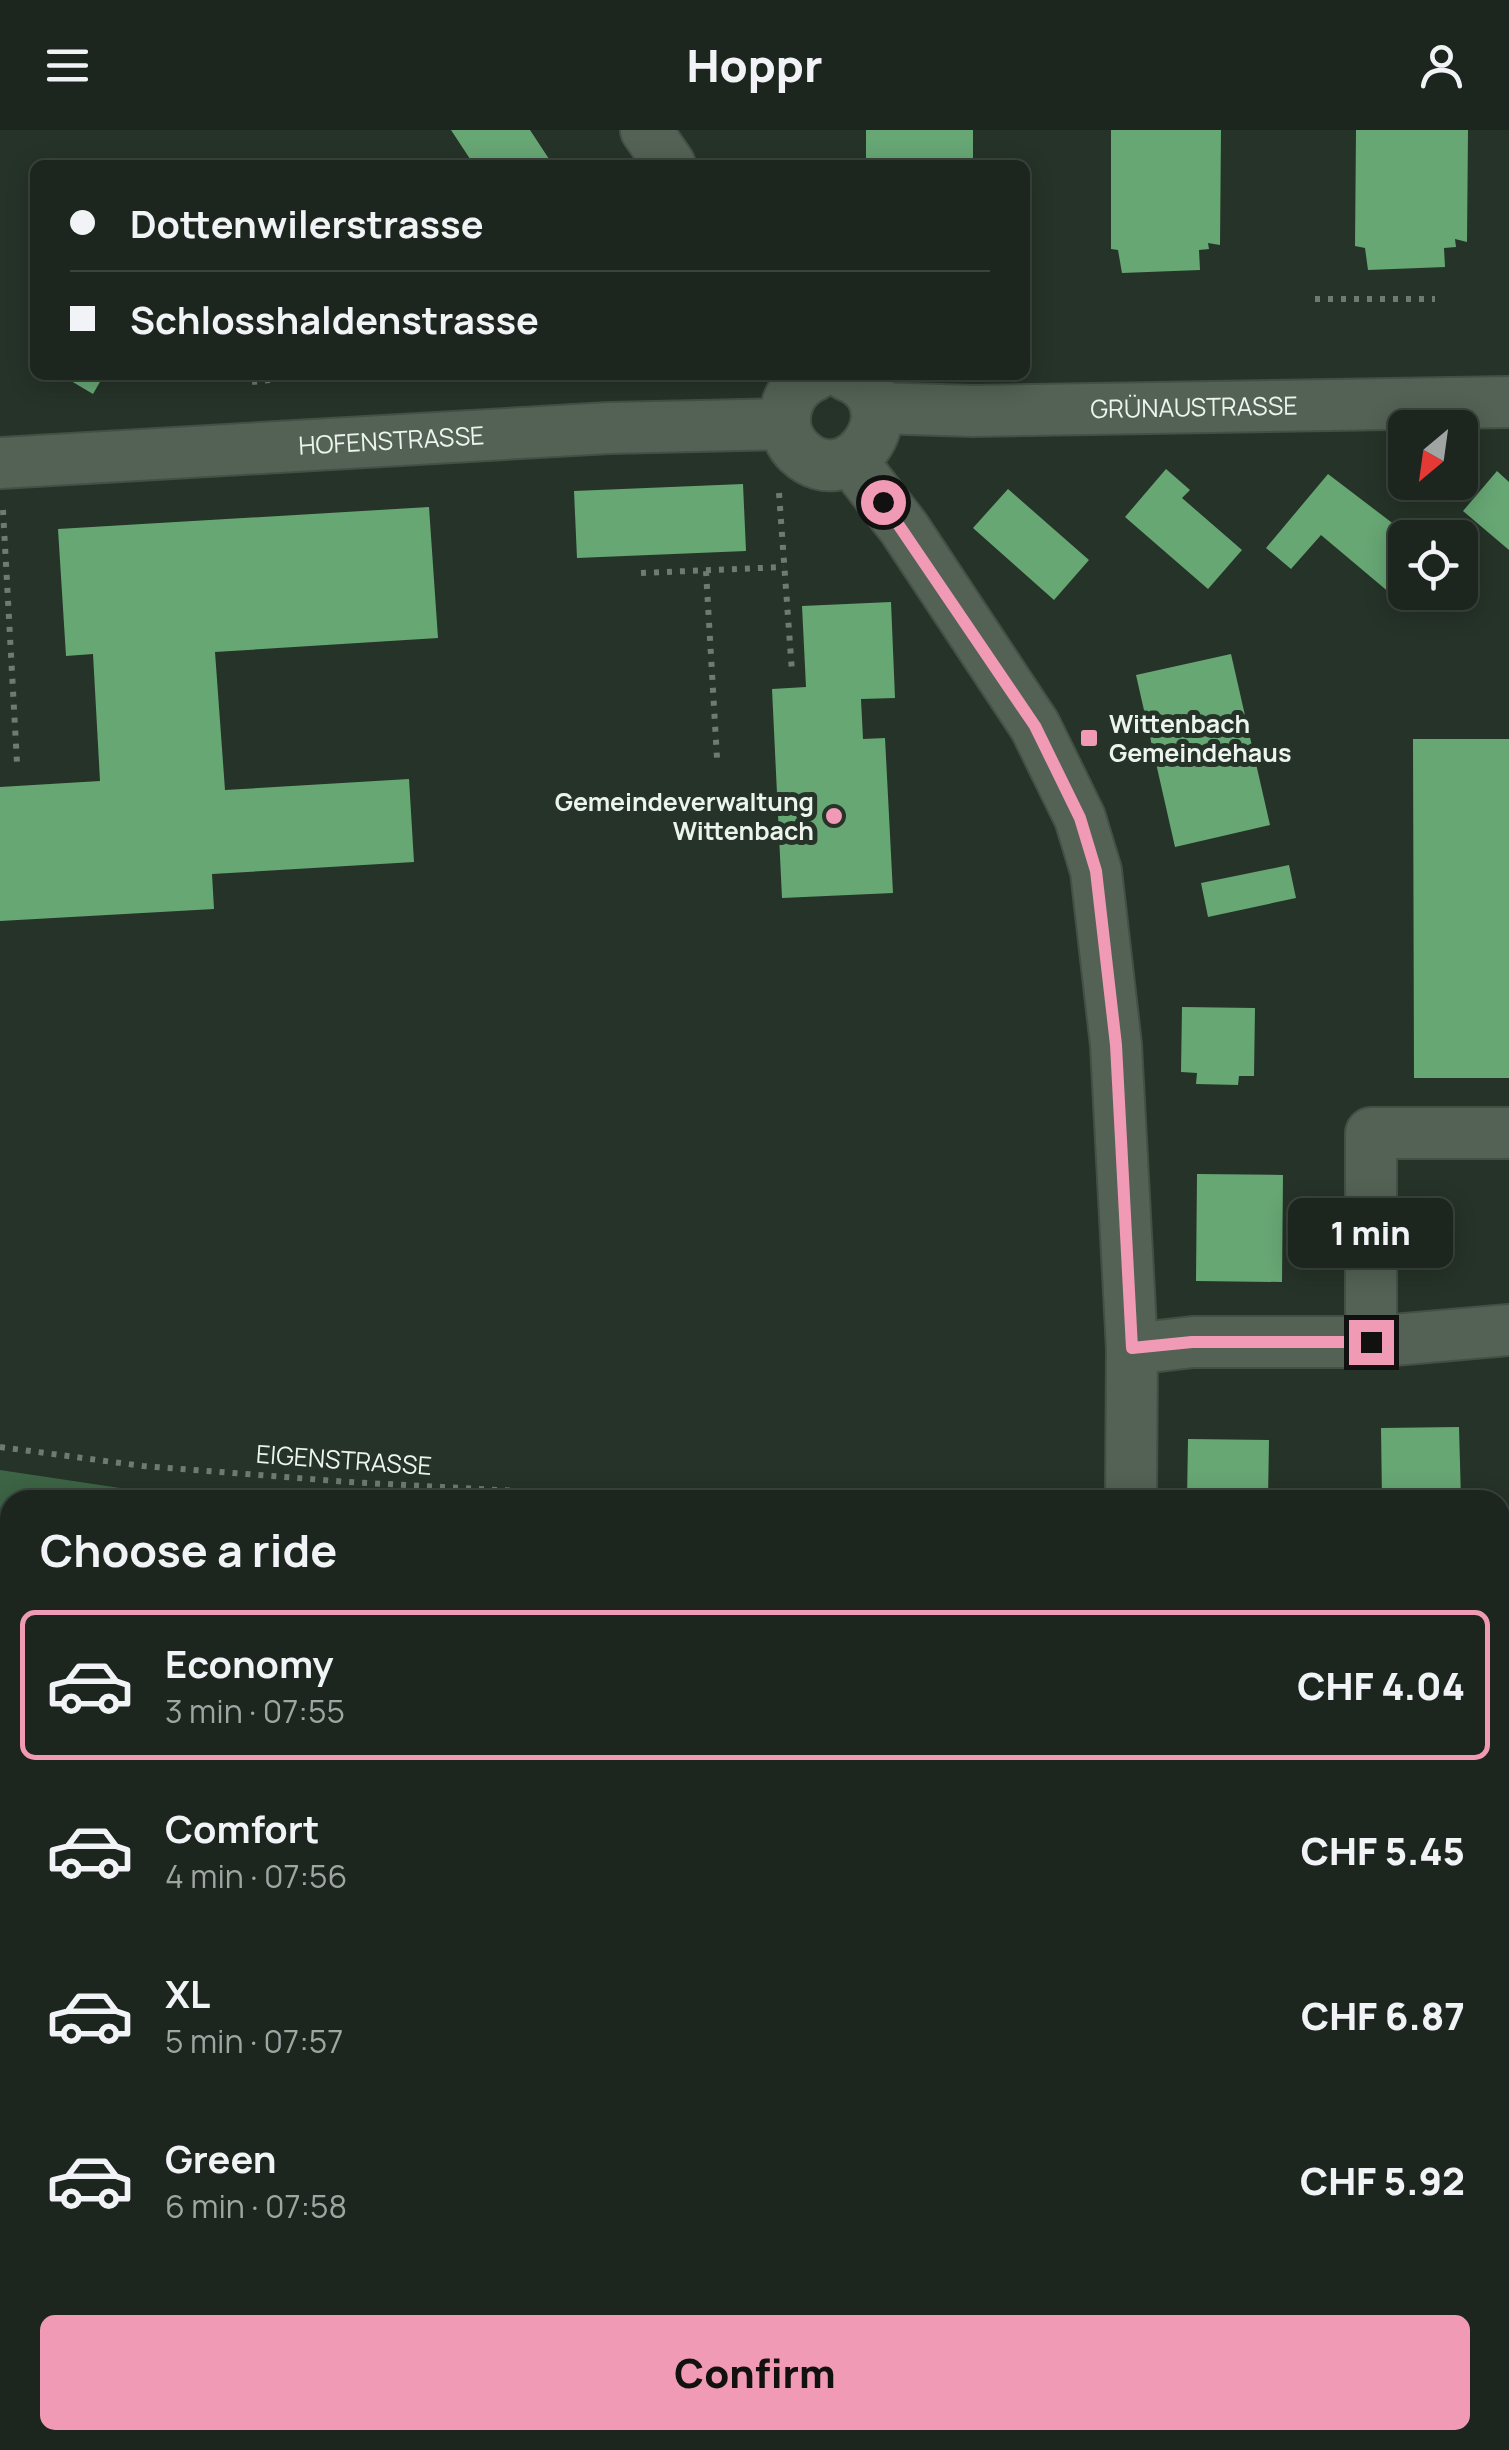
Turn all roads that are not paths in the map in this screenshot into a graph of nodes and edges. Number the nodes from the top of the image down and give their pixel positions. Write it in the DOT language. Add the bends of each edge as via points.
graph roads {
  1 [pos="646,130"];
  2 [pos="667,160"];
  3 [pos="831,382"];
  4 [pos="1509,402"];
  5 [pos="785,424"];
  6 [pos="851,460"];
  7 [pos="2,485"];
  8 [pos="1509,1133"];
  9 [pos="1509,1330"];
  10 [pos="1371,1342"];
  11 [pos="1132,1348"];
  12 [pos="1131,1490"];
  1 -- 2 [label="street"];
  3 -- 4 [label="street, GRÜNAUSTRASSE" via="972,411"];
  3 -- 5 [label="street" via="789,398"];
  3 -- 6 [label="street" via="872,438"];
  5 -- 6 [label="street" via="809,459"];
  5 -- 7 [label="street, HOFENSTRASSE" via="609,428"];
  6 -- 11 [label="street" via="1027,713 1080,818 1096,871 1110,981"];
  8 -- 10 [label="street" via="1371,1133"];
  9 -- 10 [label="street"];
  10 -- 11 [label="street"];
  11 -- 12 [label="street"];
}
